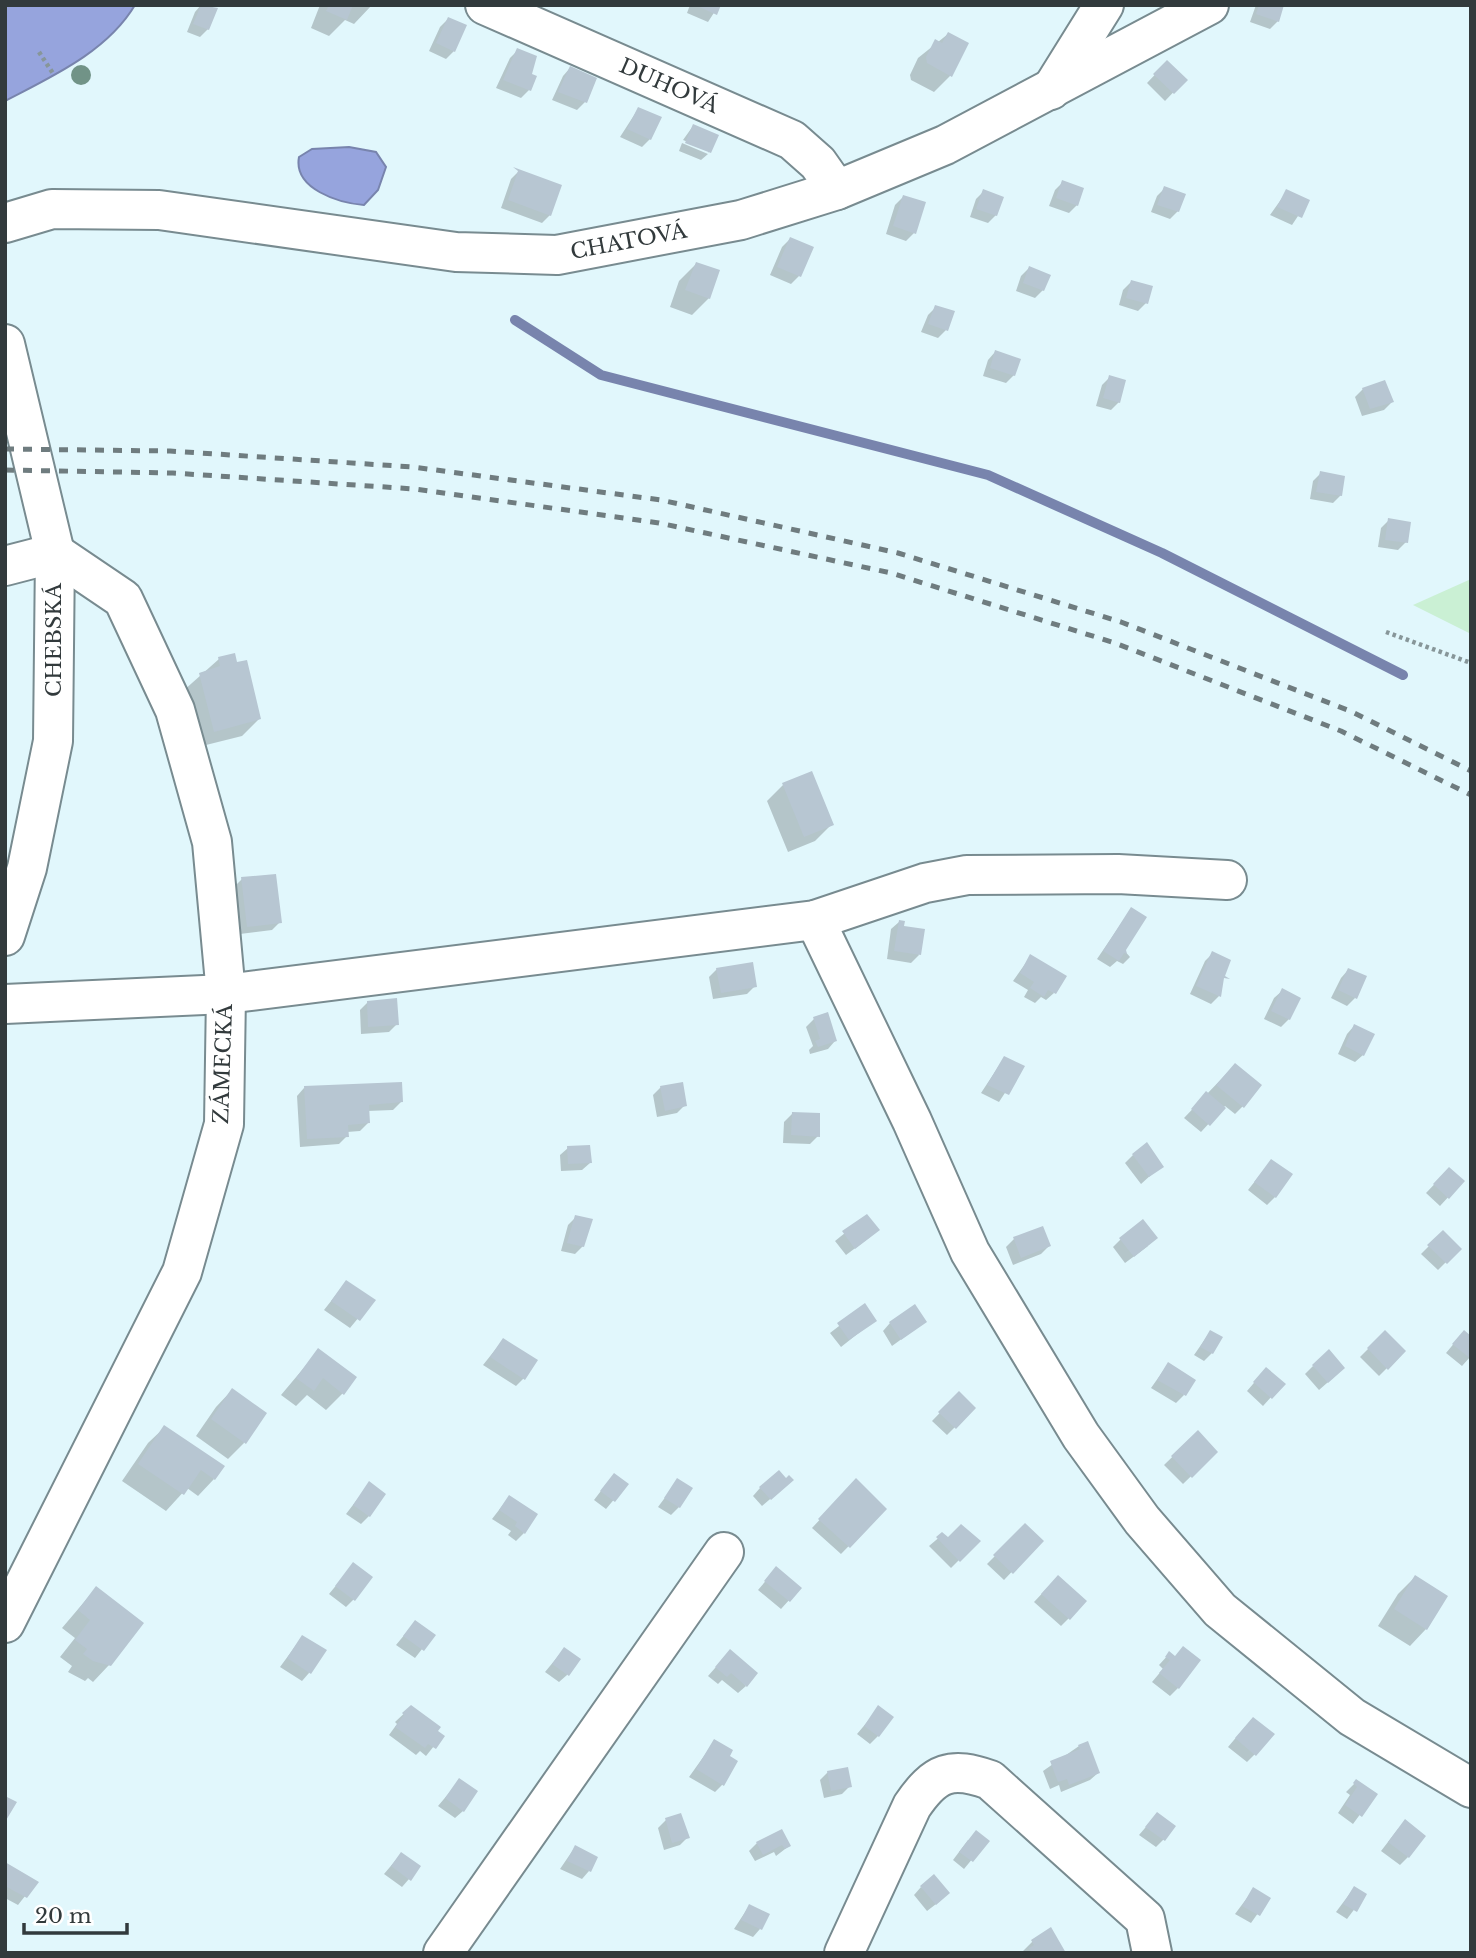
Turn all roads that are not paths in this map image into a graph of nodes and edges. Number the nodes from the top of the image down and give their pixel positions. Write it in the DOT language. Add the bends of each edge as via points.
graph roads {
  1 [pos="485,5"];
  2 [pos="1104,5"];
  3 [pos="1209,5"];
  4 [pos="1051,91"];
  5 [pos="837,190"];
  6 [pos="5,223"];
  7 [pos="5,344"];
  8 [pos="55,553"];
  9 [pos="5,566"];
  10 [pos="1227,880"];
  11 [pos="815,920"];
  12 [pos="5,936"];
  13 [pos="226,994"];
  14 [pos="5,1004"];
  15 [pos="724,1552"];
  16 [pos="5,1623"];
  17 [pos="1471,1788"];
  18 [pos="443,1953"];
  19 [pos="844,1953"];
  20 [pos="1152,1953"];
  1 -- 5 [label="street, DUHOVÁ" via="792,140 818,163"];
  2 -- 4 [label="street"];
  3 -- 4 [label="street, CHATOVÁ"];
  4 -- 5 [label="street, CHATOVÁ" via="945,145"];
  5 -- 6 [label="street, CHATOVÁ" via="741,220 557,255 456,252 159,210 52,209"];
  7 -- 8 [label="street, CHEBSKÁ"];
  8 -- 9 [label="street"];
  8 -- 12 [label="street, CHEBSKÁ" via="53,741 27,868"];
  8 -- 13 [label="street, ZÁMECKÁ" via="123,598 175,710 212,842"];
  10 -- 11 [label="street" via="1118,874 967,875 925,883"];
  11 -- 13 [label="street"];
  11 -- 17 [label="street" via="970,1252 1081,1436 1142,1520 1220,1610 1352,1717"];
  13 -- 14 [label="street"];
  13 -- 16 [label="street, ZÁMECKÁ" via="224,1124 182,1272"];
  15 -- 18 [label="street"];
  19 -- 20 [label="street" via="912,1806 927,1784 947,1773 966,1772 990,1780 1145,1919"];
}
